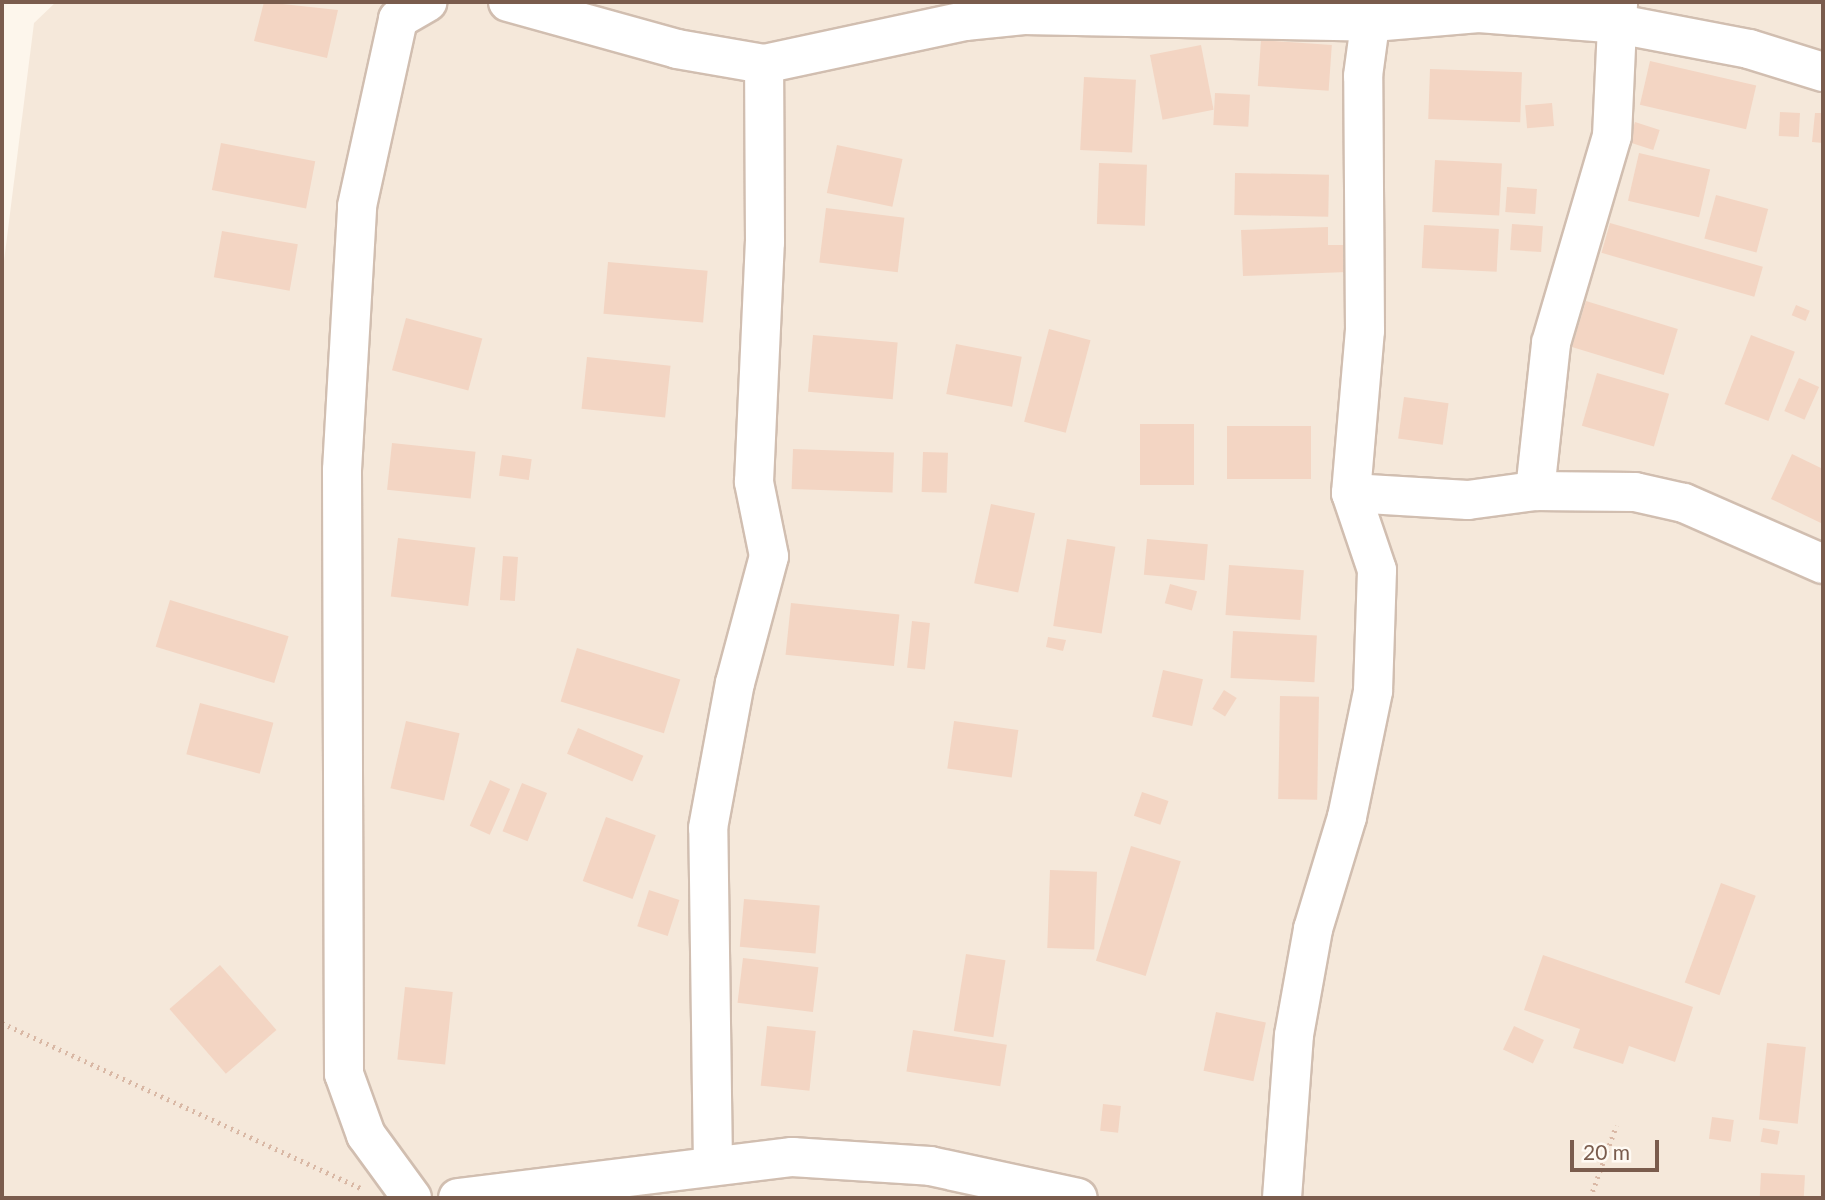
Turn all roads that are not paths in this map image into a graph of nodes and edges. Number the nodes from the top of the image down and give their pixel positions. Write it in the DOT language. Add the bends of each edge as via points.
graph roads {
  1 [pos="427,2"];
  2 [pos="508,2"];
  3 [pos="1373,12"];
  4 [pos="1618,13"];
  5 [pos="764,64"];
  6 [pos="1823,72"];
  7 [pos="1535,491"];
  8 [pos="1351,493"];
  9 [pos="1823,564"];
  10 [pos="713,1166"];
  11 [pos="412,1198"];
  12 [pos="457,1198"];
  13 [pos="1078,1198"];
  14 [pos="1282,1198"];
  1 -- 11 [label="street" via="398,19 357,206 342,470 344,1074 366,1135"];
  2 -- 5 [label="street" via="677,49"];
  3 -- 4 [label="street"];
  3 -- 5 [label="street" via="1024,15 965,21"];
  3 -- 8 [label="street" via="1363,76 1365,331"];
  4 -- 6 [label="street"];
  4 -- 7 [label="street" via="1612,136 1551,344"];
  5 -- 10 [label="street" via="765,242 754,482 769,556 735,683 708,828"];
  7 -- 8 [label="street" via="1468,500"];
  7 -- 9 [label="street" via="1635,492 1684,503"];
  8 -- 14 [label="street" via="1377,570 1373,691 1347,817 1310,943 1294,1035"];
  10 -- 12 [label="street"];
  10 -- 13 [label="street" via="792,1157 930,1166"];
}
